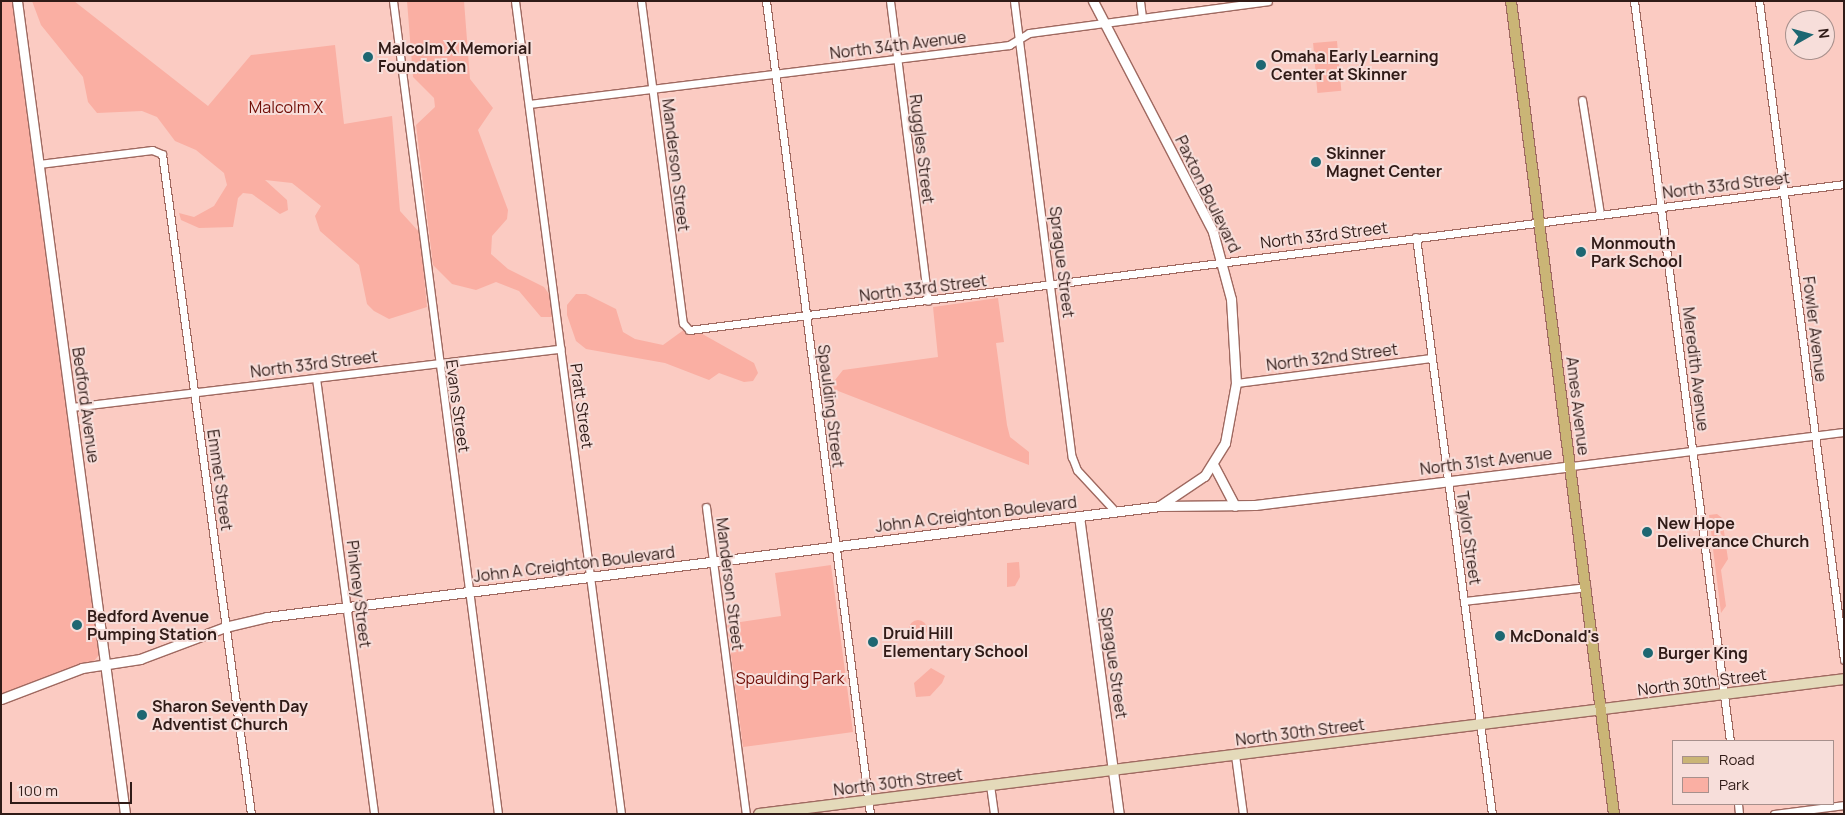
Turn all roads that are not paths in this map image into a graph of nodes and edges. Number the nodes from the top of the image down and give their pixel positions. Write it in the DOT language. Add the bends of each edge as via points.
graph roads {
  1 [pos="17,1"];
  2 [pos="393,1"];
  3 [pos="515,1"];
  4 [pos="641,1"];
  5 [pos="766,1"];
  6 [pos="890,1"];
  7 [pos="1014,1"];
  8 [pos="1093,1"];
  9 [pos="1140,1"];
  10 [pos="1268,1"];
  11 [pos="1511,1"];
  12 [pos="1634,1"];
  13 [pos="1759,1"];
  14 [pos="1262,2"];
  15 [pos="1142,18"];
  16 [pos="1104,23"];
  17 [pos="1019,39"];
  18 [pos="897,58"];
  19 [pos="775,74"];
  20 [pos="652,89"];
  21 [pos="1582,100"];
  22 [pos="528,104"];
  23 [pos="39,164"];
  24 [pos="1844,184"];
  25 [pos="1783,192"];
  26 [pos="1661,207"];
  27 [pos="1600,214"];
  28 [pos="1540,222"];
  29 [pos="1416,237"];
  30 [pos="1224,262"];
  31 [pos="1050,285"];
  32 [pos="928,301"];
  33 [pos="806,316"];
  34 [pos="689,330"];
  35 [pos="561,349"];
  36 [pos="1431,358"];
  37 [pos="439,363"];
  38 [pos="316,378"];
  39 [pos="1236,383"];
  40 [pos="194,392"];
  41 [pos="71,407"];
  42 [pos="1844,432"];
  43 [pos="1815,435"];
  44 [pos="1693,450"];
  45 [pos="1214,466"];
  46 [pos="1571,466"];
  47 [pos="1448,481"];
  48 [pos="1161,506"];
  49 [pos="1235,506"];
  50 [pos="706,507"];
  51 [pos="1115,511"];
  52 [pos="1079,516"];
  53 [pos="836,546"];
  54 [pos="713,562"];
  55 [pos="591,577"];
  56 [pos="1586,587"];
  57 [pos="469,592"];
  58 [pos="1464,601"];
  59 [pos="347,607"];
  60 [pos="225,627"];
  61 [pos="1844,660"];
  62 [pos="104,665"];
  63 [pos="1844,680"];
  64 [pos="1724,693"];
  65 [pos="1,698"];
  66 [pos="1602,709"];
  67 [pos="1480,724"];
  68 [pos="1730,740"];
  69 [pos="1235,755"];
  70 [pos="1113,770"];
  71 [pos="990,785"];
  72 [pos="868,800"];
  73 [pos="1844,806"];
  74 [pos="125,814"];
  75 [pos="251,814"];
  76 [pos="374,814"];
  77 [pos="498,814"];
  78 [pos="621,814"];
  79 [pos="746,814"];
  80 [pos="759,814"];
  81 [pos="870,814"];
  82 [pos="994,814"];
  83 [pos="1119,814"];
  84 [pos="1243,814"];
  85 [pos="1492,814"];
  86 [pos="1614,814"];
  87 [pos="1774,814"];
  1 -- 23 [label="street, Bedford Avenue"];
  2 -- 37 [label="street, Evans Street"];
  3 -- 22 [label="street, Pratt Street"];
  4 -- 20 [label="street, Manderson Street"];
  5 -- 19 [label="street, Spaulding Street"];
  6 -- 18 [label="street, Ruggles Street"];
  7 -- 17 [label="street, Sprague Street"];
  8 -- 16 [label="street, Paxton Boulevard"];
  9 -- 15 [label="street"];
  10 -- 14 [label="street, North 34th Avenue"];
  11 -- 28 [label="main road, Ames Avenue"];
  12 -- 26 [label="street, Meredith Avenue"];
  13 -- 25 [label="street, Fowler Avenue"];
  14 -- 15 [label="street, North 34th Avenue"];
  15 -- 16 [label="street, North 34th Avenue"];
  16 -- 17 [label="street, North 34th Avenue" via="1029,33"];
  16 -- 30 [label="street, Paxton Boulevard" via="1200,206"];
  17 -- 18 [label="street, North 34th Avenue" via="1009,45"];
  17 -- 31 [label="street, Sprague Street"];
  18 -- 19 [label="street, North 34th Avenue"];
  18 -- 32 [label="street, Ruggles Street"];
  19 -- 20 [label="street, North 34th Avenue"];
  19 -- 33 [label="street, Spaulding Street"];
  20 -- 22 [label="street, North 34th Avenue"];
  20 -- 34 [label="street, Manderson Street" via="683,323"];
  21 -- 27 [label="street"];
  22 -- 35 [label="street, Pratt Street"];
  23 -- 40 [label="street, Emmet Street" via="160,151"];
  23 -- 41 [label="street, Bedford Avenue"];
  24 -- 25 [label="street, North 33rd Street"];
  25 -- 26 [label="street, North 33rd Street"];
  25 -- 43 [label="street, Fowler Avenue"];
  26 -- 27 [label="street, North 33rd Street"];
  26 -- 44 [label="street, Meredith Avenue"];
  27 -- 28 [label="street, North 33rd Street"];
  28 -- 29 [label="street, North 33rd Street"];
  28 -- 46 [label="main road, Ames Avenue"];
  29 -- 30 [label="street, North 33rd Street"];
  29 -- 36 [label="street, Taylor Street"];
  30 -- 31 [label="street, North 33rd Street"];
  30 -- 39 [label="street, Paxton Boulevard" via="1232,299"];
  31 -- 32 [label="street, North 33rd Street"];
  31 -- 51 [label="street, Sprague Street" via="1072,457 1077,470"];
  32 -- 33 [label="street, North 33rd Street"];
  33 -- 34 [label="street, North 33rd Street"];
  33 -- 53 [label="street, Spaulding Street"];
  35 -- 37 [label="street, North 33rd Street"];
  35 -- 55 [label="street, Pratt Street"];
  36 -- 39 [label="street, North 32nd Street"];
  36 -- 47 [label="street, Taylor Street"];
  37 -- 38 [label="street, North 33rd Street"];
  37 -- 57 [label="street, Evans Street"];
  38 -- 40 [label="street, North 33rd Street"];
  38 -- 59 [label="street, Pinkney Street"];
  39 -- 45 [label="street, Paxton Boulevard" via="1230,426"];
  40 -- 41 [label="street, North 33rd Street"];
  40 -- 60 [label="street, Emmet Street"];
  41 -- 62 [label="street, Bedford Avenue"];
  42 -- 43 [label="street, North 31st Avenue"];
  43 -- 44 [label="street, North 31st Avenue"];
  43 -- 61 [label="street, Fowler Avenue"];
  44 -- 46 [label="street, North 31st Avenue"];
  44 -- 64 [label="street, Meredith Avenue"];
  45 -- 48 [label="street"];
  45 -- 49 [label="street"];
  46 -- 47 [label="street, North 31st Avenue"];
  46 -- 56 [label="main road, Ames Avenue"];
  47 -- 49 [label="street, North 31st Avenue"];
  47 -- 58 [label="street, Taylor Street"];
  48 -- 49 [label="street, North 31st Avenue"];
  48 -- 51 [label="street, John A Creighton Boulevard"];
  50 -- 54 [label="street, Manderson Street"];
  51 -- 52 [label="street, John A Creighton Boulevard"];
  52 -- 53 [label="street, John A Creighton Boulevard"];
  52 -- 70 [label="street, Sprague Street"];
  53 -- 54 [label="street, John A Creighton Boulevard"];
  53 -- 72 [label="street, Spaulding Street"];
  54 -- 55 [label="street, John A Creighton Boulevard"];
  54 -- 79 [label="street, Manderson Street"];
  55 -- 57 [label="street, John A Creighton Boulevard"];
  55 -- 78 [label="street, Pratt Street"];
  56 -- 58 [label="street"];
  56 -- 66 [label="main road, Ames Avenue"];
  57 -- 59 [label="street, John A Creighton Boulevard"];
  57 -- 77 [label="street, Evans Street"];
  58 -- 67 [label="street, Taylor Street"];
  59 -- 60 [label="street, John A Creighton Boulevard"];
  59 -- 76 [label="street, Pinkney Street"];
  60 -- 62 [label="street, John A Creighton Boulevard" via="148,657"];
  60 -- 75 [label="street, Emmet Street"];
  62 -- 65 [label="street, John A Creighton Boulevard" via="70,672"];
  62 -- 74 [label="street, Bedford Avenue"];
  63 -- 64 [label="main road, North 30th Street"];
  64 -- 66 [label="main road, North 30th Street"];
  64 -- 68 [label="street, Meredith Avenue"];
  66 -- 67 [label="main road, North 30th Street"];
  66 -- 86 [label="main road, Ames Avenue"];
  67 -- 69 [label="main road, North 30th Street"];
  67 -- 85 [label="street, Taylor Street"];
  69 -- 70 [label="main road, North 30th Street"];
  69 -- 84 [label="street"];
  70 -- 71 [label="main road, North 30th Street"];
  70 -- 83 [label="street, Sprague Street"];
  71 -- 72 [label="main road, North 30th Street"];
  71 -- 82 [label="street"];
  72 -- 80 [label="main road, North 30th Street"];
  72 -- 81 [label="street, Spaulding Street"];
  73 -- 87 [label="street"];
}
